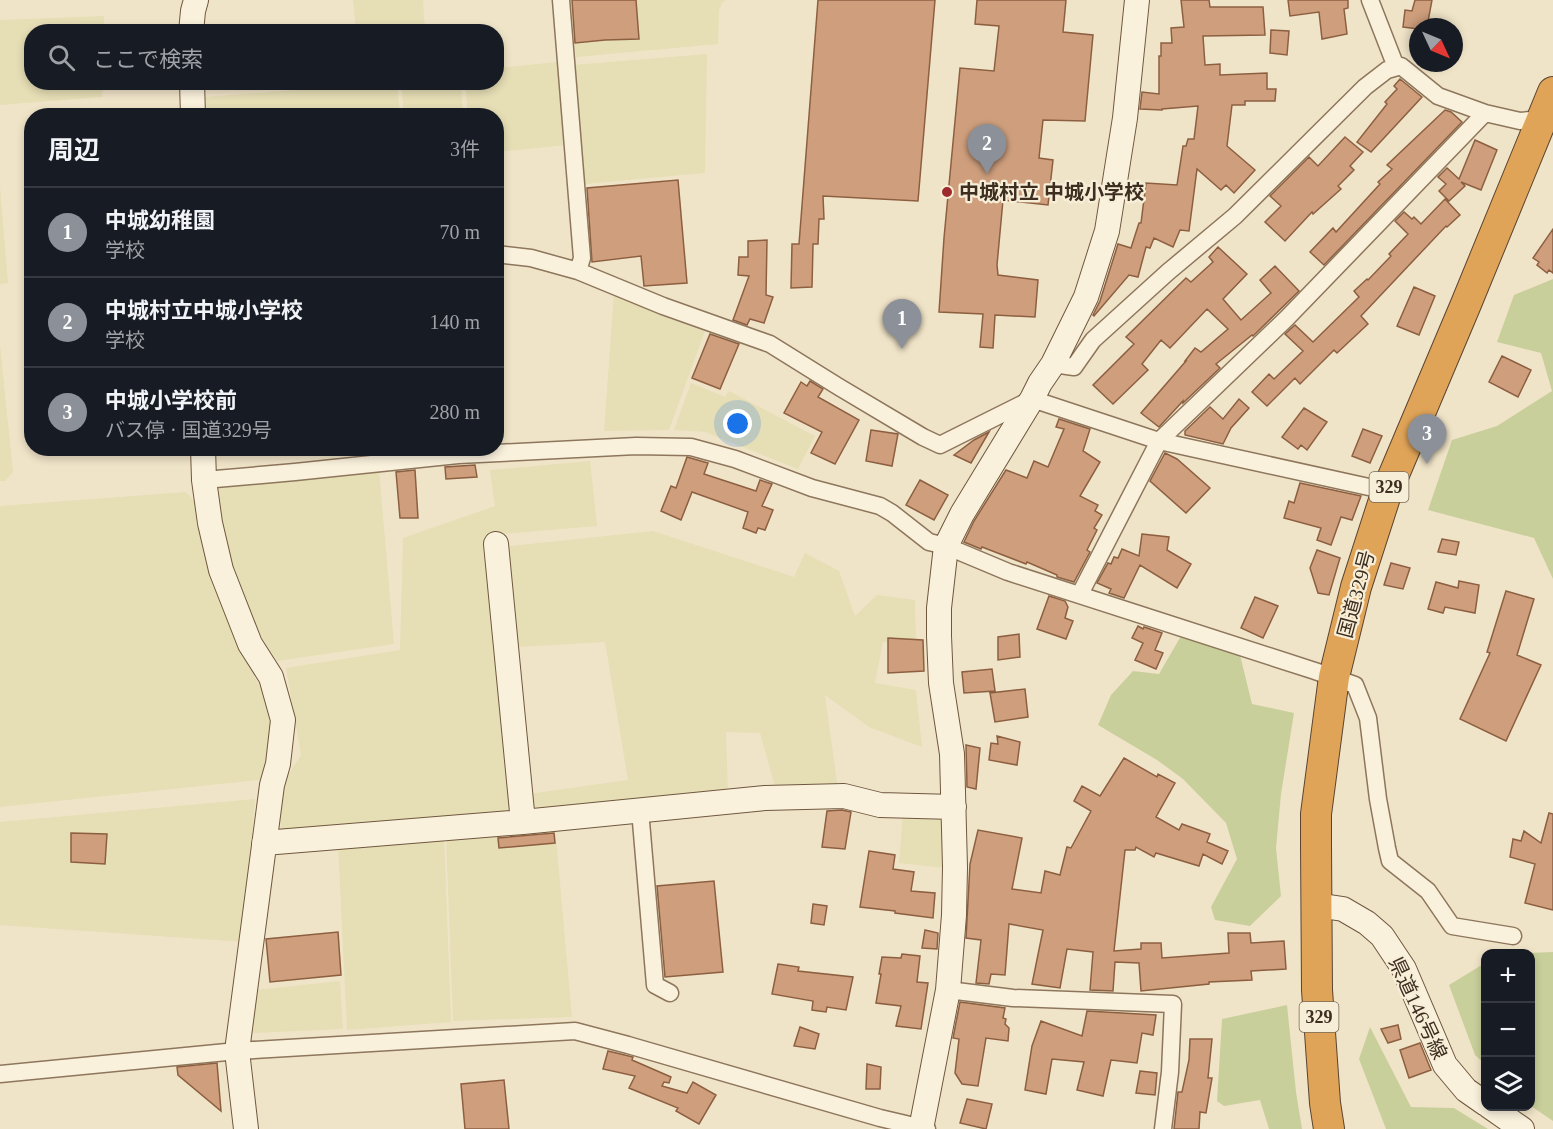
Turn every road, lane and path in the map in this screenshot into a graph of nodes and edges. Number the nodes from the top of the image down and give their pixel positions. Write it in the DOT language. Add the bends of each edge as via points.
graph roads {
  1 [pos="196,0"];
  2 [pos="561,0"];
  3 [pos="1137,0"];
  4 [pos="1370,0"];
  5 [pos="192,24"];
  6 [pos="1396,68"];
  7 [pos="192,90"];
  8 [pos="1547,105"];
  9 [pos="194,108"];
  10 [pos="1485,113"];
  11 [pos="504,255"];
  12 [pos="578,272"];
  13 [pos="1053,364"];
  14 [pos="1032,399"];
  15 [pos="1159,441"];
  16 [pos="504,453"];
  17 [pos="203,456"];
  18 [pos="448,456"];
  19 [pos="204,480"];
  20 [pos="1387,491"];
  21 [pos="496,544"];
  22 [pos="945,546"];
  23 [pos="1080,594"];
  24 [pos="1334,677"];
  25 [pos="954,807"];
  26 [pos="640,810"];
  27 [pos="523,822"];
  28 [pos="264,843"];
  29 [pos="1316,905"];
  30 [pos="1513,936"];
  31 [pos="948,990"];
  32 [pos="670,993"];
  33 [pos="237,1050"];
  34 [pos="0,1074"];
  35 [pos="1481,1101"];
  36 [pos="1496,1111"];
  37 [pos="923,1128"];
  38 [pos="246,1129"];
  39 [pos="1163,1129"];
  40 [pos="1329,1129"];
  41 [pos="1522,1129"];
  1 -- 5 [label="street"];
  2 -- 12 [label="street" via="582,258"];
  3 -- 13 [label="street" via="1125,118 1107,231 1086,297"];
  4 -- 6 [label="street"];
  6 -- 10 [label="street" via="1401,66 1438,96"];
  6 -- 13 [label="street" via="1365,87 1235,216 1100,333 1074,367"];
  7 -- 9 [label="street"];
  8 -- 10 [label="street" via="1520,121"];
  8 -- 20 [label="highway, 国道329号 / 329"];
  10 -- 15 [label="street" via="1287,318"];
  11 -- 12 [label="street" via="531,258"];
  12 -- 14 [label="street" via="770,344 940,445"];
  13 -- 14 [label="street"];
  14 -- 15 [label="street"];
  14 -- 22 [label="street"];
  15 -- 20 [label="street"];
  15 -- 23 [label="street"];
  16 -- 22 [label="street" via="691,447 812,488 880,506 929,542"];
  17 -- 19 [label="street"];
  18 -- 19 [label="street"];
  19 -- 28 [label="street" via="221,570 250,644 271,677 283,720"];
  20 -- 24 [label="highway, 国道329号 / 329" via="1356,587"];
  21 -- 27 [label="street"];
  22 -- 23 [label="street" via="1008,572"];
  22 -- 25 [label="street" via="939,636"];
  23 -- 24 [label="street"];
  24 -- 29 [label="highway, 国道329号 / 329" via="1316,814"];
  24 -- 30 [label="street" via="1355,685 1368,718 1390,861 1428,891 1452,926"];
  25 -- 26 [label="street" via="880,805 844,796 765,798"];
  25 -- 31 [label="street" via="954,915"];
  26 -- 27 [label="street"];
  26 -- 32 [label="street" via="655,984"];
  27 -- 28 [label="street"];
  28 -- 33 [label="street"];
  29 -- 35 [label="street, 県道146号線" via="1343,909 1382,936 1404,969 1445,1065"];
  29 -- 40 [label="highway, 国道329号 / 329" via="1317,990"];
  31 -- 37 [label="street"];
  31 -- 39 [label="street" via="1013,998 1173,1004"];
  33 -- 34 [label="street"];
  33 -- 37 [label="street" via="575,1031"];
  33 -- 38 [label="street"];
  36 -- 41 [label="street"];
}
